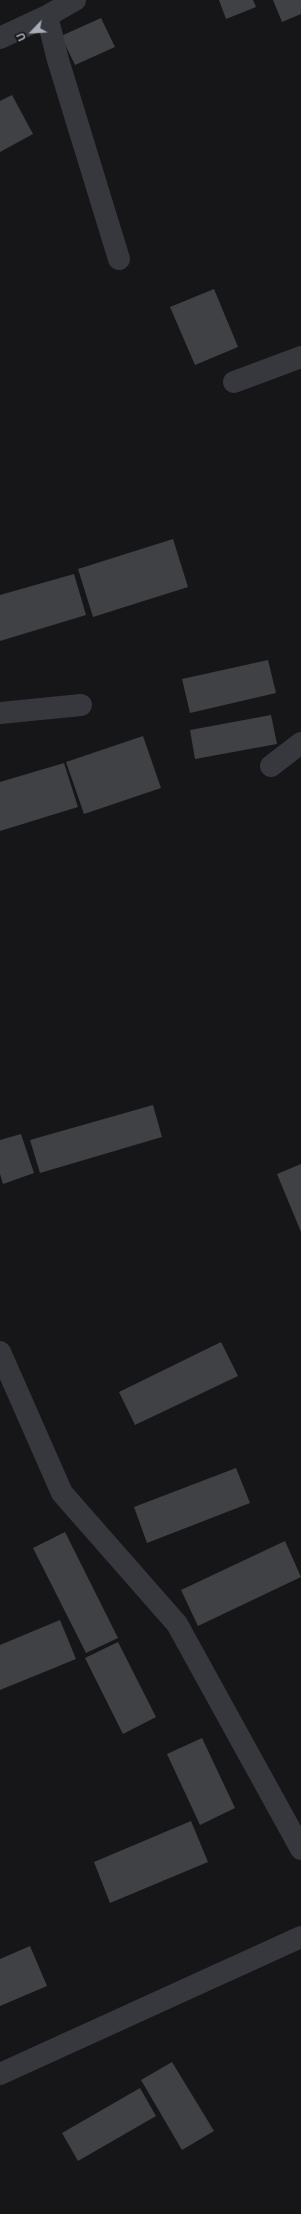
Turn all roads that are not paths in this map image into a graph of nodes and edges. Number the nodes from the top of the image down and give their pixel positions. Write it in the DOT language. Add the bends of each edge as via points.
graph roads {
  1 [pos="75,0"];
  2 [pos="48,16"];
  3 [pos="0,38"];
  4 [pos="119,259"];
  5 [pos="301,357"];
  6 [pos="234,382"];
  7 [pos="81,705"];
  8 [pos="0,713"];
  9 [pos="301,743"];
  10 [pos="271,766"];
  11 [pos="0,1352"];
  12 [pos="301,1849"];
  13 [pos="301,1937"];
  14 [pos="0,2074"];
  1 -- 2 [label="street"];
  2 -- 3 [label="street"];
  2 -- 4 [label="street" via="58,60"];
  5 -- 6 [label="street"];
  7 -- 8 [label="street"];
  9 -- 10 [label="street"];
  11 -- 12 [label="street" via="62,1493 177,1624"];
  13 -- 14 [label="street"];
}
